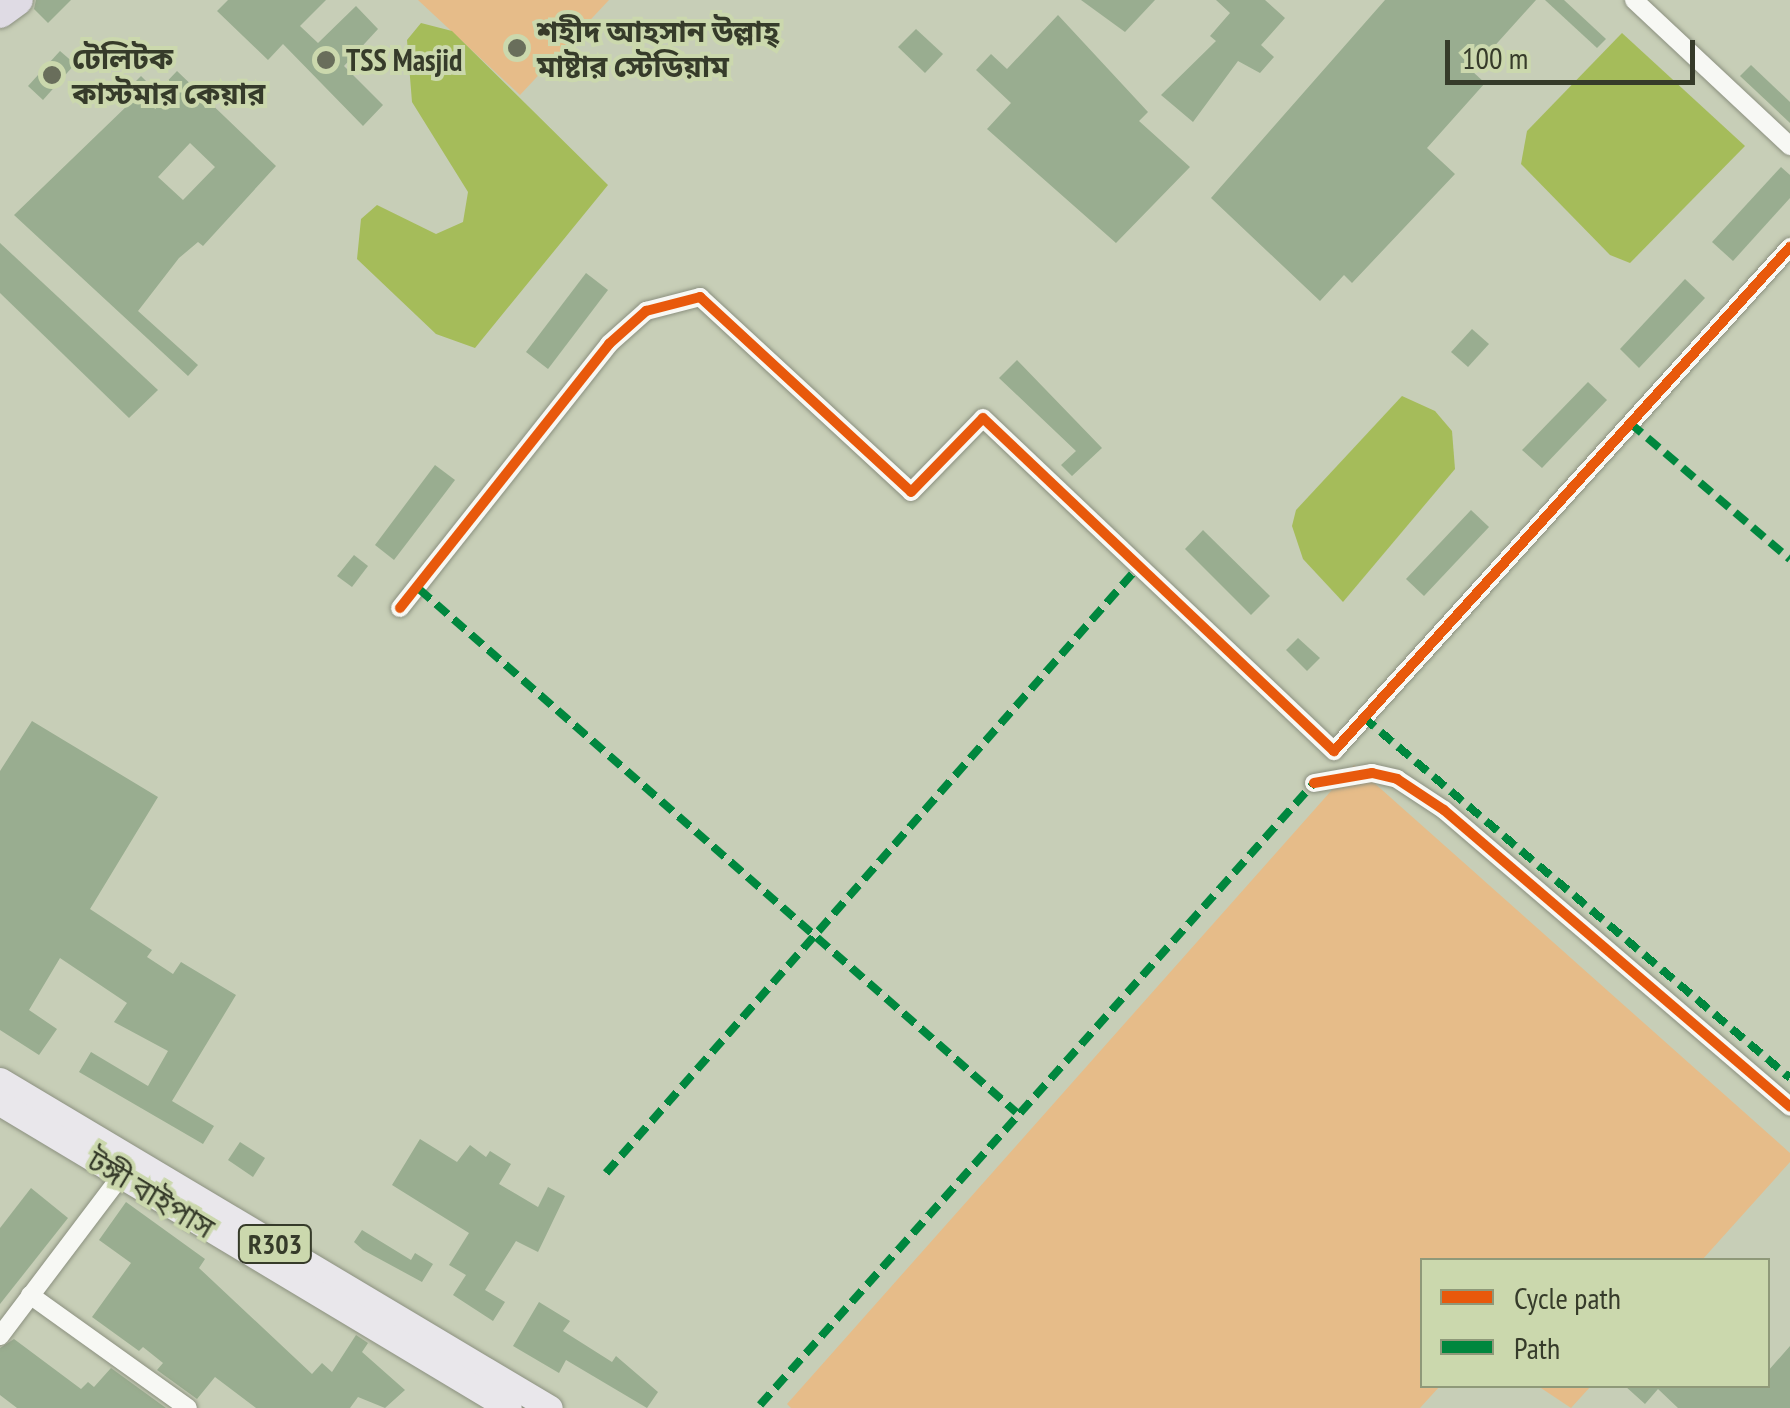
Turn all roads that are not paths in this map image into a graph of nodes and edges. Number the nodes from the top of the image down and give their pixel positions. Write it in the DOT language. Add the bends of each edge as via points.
graph roads {
  1 [pos="18,0"];
  2 [pos="1634,0"];
  3 [pos="0,12"];
  4 [pos="1790,146"];
  5 [pos="1790,247"];
  6 [pos="400,608"];
  7 [pos="1334,751"];
  8 [pos="0,1080"];
  9 [pos="0,1103"];
  10 [pos="1790,1107"];
  11 [pos="121,1176"];
  12 [pos="30,1296"];
  13 [pos="0,1336"];
  14 [pos="188,1408"];
  15 [pos="509,1408"];
  16 [pos="550,1408"];
  1 -- 3 [label="highway"];
  2 -- 4 [label="street"];
  5 -- 7 [label="street"];
  6 -- 7 [label="street" via="609,344 646,311 700,298 911,492 983,418"];
  7 -- 10 [label="street" via="1314,783 1384,776 1444,810"];
  8 -- 16 [label="main road, R303"];
  9 -- 11 [label="main road, টঙ্গী বাইপাস / R303"];
  11 -- 12 [label="street"];
  11 -- 15 [label="main road, টঙ্গী বাইপাস / R303"];
  12 -- 13 [label="street"];
  12 -- 14 [label="street"];
}
